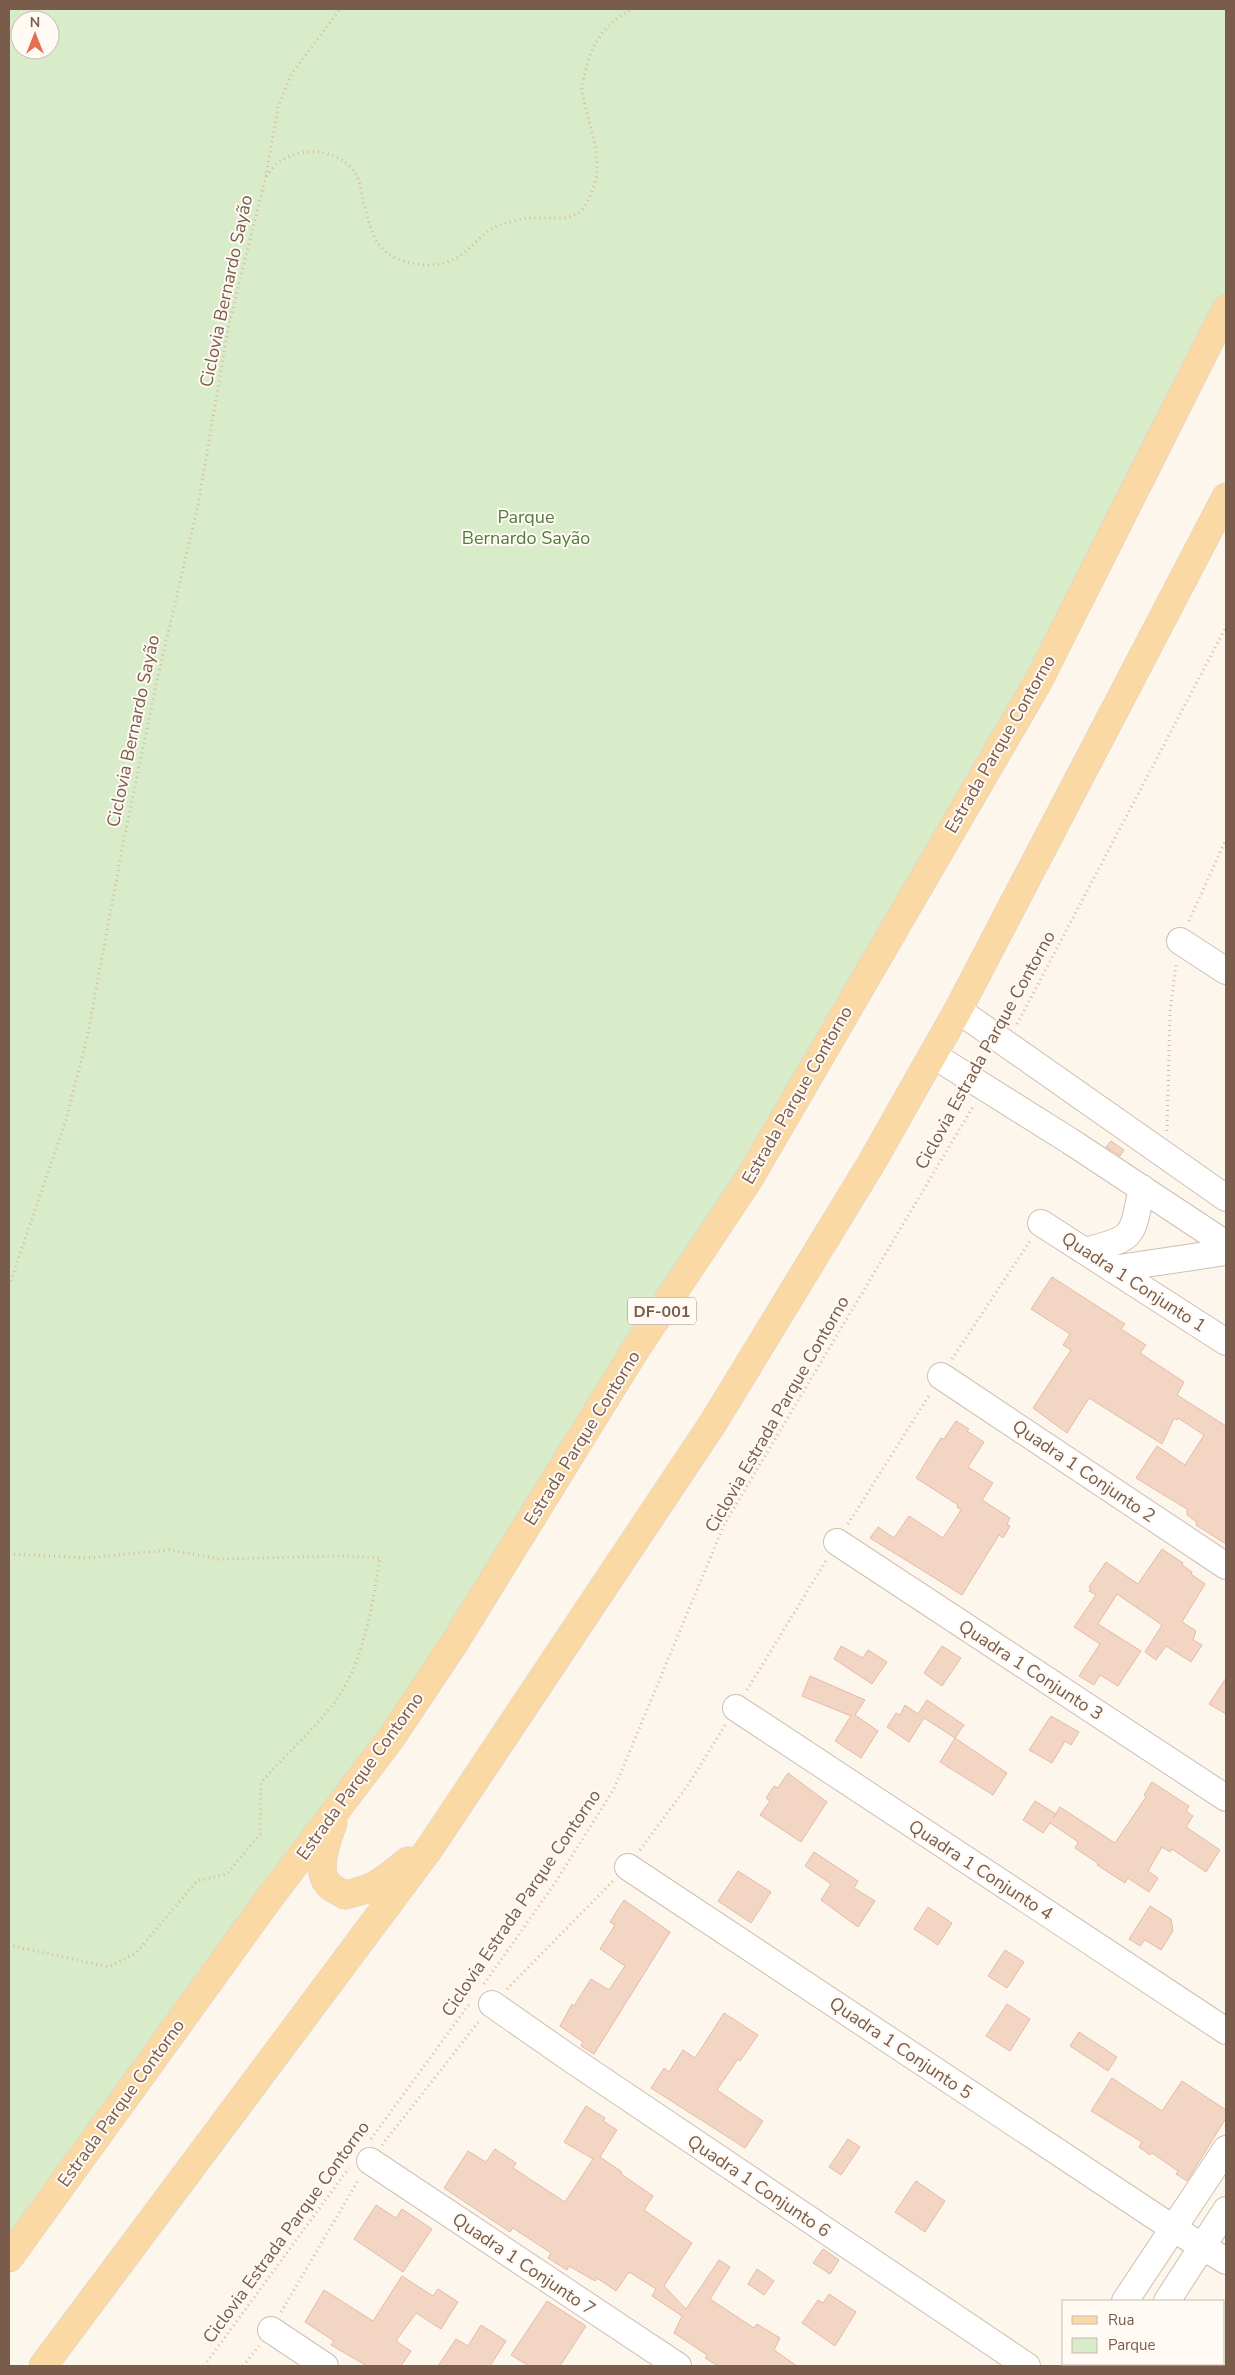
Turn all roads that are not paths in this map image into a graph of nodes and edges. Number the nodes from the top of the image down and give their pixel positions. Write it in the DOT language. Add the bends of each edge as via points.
graph roads {
  1 [pos="1226,309"];
  2 [pos="1226,497"];
  3 [pos="1180,941"];
  4 [pos="1226,971"];
  5 [pos="958,1010"];
  6 [pos="933,1055"];
  7 [pos="1093,1105"];
  8 [pos="1070,1141"];
  9 [pos="1157,1150"];
  10 [pos="1134,1183"];
  11 [pos="1226,1198"];
  12 [pos="1041,1223"];
  13 [pos="1226,1244"];
  14 [pos="1085,1251"];
  15 [pos="1226,1252"];
  16 [pos="1112,1269"];
  17 [pos="1226,1342"];
  18 [pos="941,1376"];
  19 [pos="837,1542"];
  20 [pos="1226,1566"];
  21 [pos="736,1708"];
  22 [pos="1226,1798"];
  23 [pos="339,1805"];
  24 [pos="429,1849"];
  25 [pos="628,1867"];
  26 [pos="482,1998"];
  27 [pos="1226,2031"];
  28 [pos="1226,2149"];
  29 [pos="364,2156"];
  30 [pos="1226,2210"];
  31 [pos="1174,2229"];
  32 [pos="1203,2246"];
  33 [pos="9,2258"];
  34 [pos="1226,2261"];
  35 [pos="1126,2300"];
  36 [pos="1167,2300"];
  37 [pos="271,2330"];
  38 [pos="44,2366"];
  39 [pos="325,2366"];
  40 [pos="678,2366"];
  41 [pos="1027,2366"];
  1 -- 23 [label="main road, Estrada Parque Contorno / DF-001" via="1038,682 749,1179 634,1352 455,1642 391,1738"];
  2 -- 5 [label="main road"];
  3 -- 4 [label="street"];
  5 -- 6 [label="main road"];
  5 -- 7 [label="street"];
  6 -- 8 [label="street"];
  6 -- 24 [label="main road" via="872,1162 713,1422"];
  7 -- 8 [label="street"];
  7 -- 9 [label="street"];
  8 -- 10 [label="street"];
  9 -- 10 [label="street"];
  9 -- 11 [label="street"];
  10 -- 13 [label="street"];
  10 -- 14 [label="street" via="1131,1232 1122,1241"];
  12 -- 14 [label="street, Quadra 1 Conjunto 1"];
  14 -- 16 [label="street, Quadra 1 Conjunto 1"];
  15 -- 16 [label="street"];
  16 -- 17 [label="street, Quadra 1 Conjunto 1"];
  18 -- 20 [label="street, Quadra 1 Conjunto 2"];
  19 -- 22 [label="street, Quadra 1 Conjunto 3"];
  21 -- 27 [label="street, Quadra 1 Conjunto 4"];
  23 -- 24 [label="main road" via="325,1844 323,1864 329,1885 345,1895 368,1890"];
  23 -- 33 [label="main road, Estrada Parque Contorno / DF-001"];
  24 -- 38 [label="main road"];
  25 -- 31 [label="street, Quadra 1 Conjunto 5"];
  26 -- 41 [label="street, Quadra 1 Conjunto 6"];
  28 -- 31 [label="street"];
  29 -- 40 [label="street, Quadra 1 Conjunto 7"];
  30 -- 32 [label="street"];
  31 -- 32 [label="street, Quadra 1 Conjunto 5"];
  31 -- 35 [label="street"];
  32 -- 34 [label="street, Quadra 1 Conjunto 5"];
  32 -- 36 [label="street"];
  37 -- 39 [label="street"];
}
